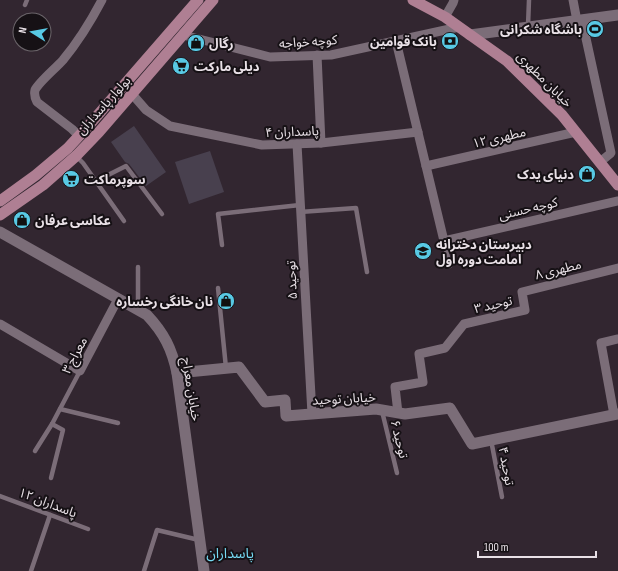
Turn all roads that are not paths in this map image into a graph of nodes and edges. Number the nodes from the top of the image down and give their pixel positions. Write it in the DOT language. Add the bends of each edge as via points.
graph roads {
  1 [pos="102,0"];
  2 [pos="198,0"];
  3 [pos="214,0"];
  4 [pos="413,0"];
  5 [pos="454,0"];
  6 [pos="529,0"];
  7 [pos="573,0"];
  8 [pos="618,15"];
  9 [pos="444,17"];
  10 [pos="579,21"];
  11 [pos="459,27"];
  12 [pos="528,28"];
  13 [pos="183,35"];
  14 [pos="470,35"];
  15 [pos="396,41"];
  16 [pos="317,55"];
  17 [pos="132,94"];
  18 [pos="418,132"];
  19 [pos="576,132"];
  20 [pos="79,136"];
  21 [pos="321,143"];
  22 [pos="297,144"];
  23 [pos="76,156"];
  24 [pos="600,162"];
  25 [pos="426,166"];
  26 [pos="616,179"];
  27 [pos="96,182"];
  28 [pos="0,201"];
  29 [pos="618,201"];
  30 [pos="300,208"];
  31 [pos="162,214"];
  32 [pos="0,215"];
  33 [pos="124,221"];
  34 [pos="0,232"];
  35 [pos="444,241"];
  36 [pos="222,245"];
  37 [pos="450,266"];
  38 [pos="138,267"];
  39 [pos="618,268"];
  40 [pos="367,272"];
  41 [pos="218,288"];
  42 [pos="118,299"];
  43 [pos="138,310"];
  44 [pos="525,310"];
  45 [pos="0,324"];
  46 [pos="618,339"];
  47 [pos="226,368"];
  48 [pos="80,371"];
  49 [pos="177,373"];
  50 [pos="60,409"];
  51 [pos="381,410"];
  52 [pos="398,413"];
  53 [pos="312,414"];
  54 [pos="616,414"];
  55 [pos="118,423"];
  56 [pos="52,424"];
  57 [pos="491,440"];
  58 [pos="35,451"];
  59 [pos="397,473"];
  60 [pos="51,478"];
  61 [pos="0,496"];
  62 [pos="502,496"];
  63 [pos="50,515"];
  64 [pos="88,529"];
  65 [pos="199,540"];
  66 [pos="31,571"];
  67 [pos="144,571"];
  68 [pos="204,571"];
  1 -- 20 [label="street" via="88,26 34,95 37,102"];
  2 -- 20 [label="main road, بولوار پاسداران"];
  3 -- 13 [label="main road, بولوار پاسداران"];
  4 -- 9 [label="main road, خیابان مطهری"];
  5 -- 9 [label="street"];
  6 -- 12 [label="lane"];
  7 -- 10 [label="street"];
  8 -- 10 [label="street"];
  9 -- 11 [label="main road, خیابان مطهری"];
  10 -- 12 [label="street"];
  10 -- 24 [label="street" via="611,154"];
  11 -- 14 [label="main road, خیابان مطهری"];
  11 -- 15 [label="street, کوچه خواجه"];
  12 -- 14 [label="street"];
  13 -- 16 [label="street, کوچه خواجه" via="270,57"];
  13 -- 17 [label="main road, بولوار پاسداران"];
  14 -- 19 [label="main road, خیابان مطهری" via="507,61"];
  15 -- 16 [label="street, کوچه خواجه" via="331,55"];
  15 -- 18 [label="street"];
  16 -- 21 [label="street"];
  17 -- 22 [label="street, پاسداران ۴" via="146,110 170,126 262,146"];
  17 -- 23 [label="main road, بولوار پاسداران"];
  18 -- 21 [label="street, پاسداران ۴"];
  18 -- 25 [label="street"];
  19 -- 24 [label="main road, خیابان مطهری"];
  19 -- 25 [label="street, مطهری ۱۲"];
  20 -- 28 [label="main road, بولوار پاسداران" via="57,158"];
  21 -- 22 [label="street, پاسداران ۴"];
  22 -- 30 [label="street, توحید ۵"];
  23 -- 27 [label="lane"];
  23 -- 32 [label="main road, بولوار پاسداران" via="43,185"];
  24 -- 26 [label="main road, خیابان مطهری"];
  25 -- 35 [label="street"];
  27 -- 31 [label="lane" via="126,166"];
  27 -- 33 [label="lane"];
  29 -- 35 [label="street, کوچه حسنی"];
  30 -- 36 [label="lane" via="218,214"];
  30 -- 40 [label="lane" via="356,208"];
  30 -- 53 [label="street, توحید ۵"];
  34 -- 42 [label="street, خیابان معراج"];
  35 -- 37 [label="lane"];
  38 -- 43 [label="lane"];
  39 -- 44 [label="street, مطهری ۸" via="522,292"];
  41 -- 47 [label="lane"];
  42 -- 43 [label="street, خیابان معراج"];
  42 -- 48 [label="street, معراج ۳"];
  43 -- 49 [label="street, خیابان معراج" via="147,315 164,336"];
  44 -- 52 [label="street, توحید ۳" via="464,324 445,348 419,354 423,382 395,388"];
  45 -- 48 [label="street"];
  46 -- 54 [label="street" via="601,343"];
  47 -- 49 [label="street, خیابان توحید"];
  47 -- 53 [label="street, خیابان توحید" via="239,367 265,402 285,400 286,416"];
  48 -- 50 [label="lane, معراج ۳"];
  49 -- 65 [label="street, خیابان معراج"];
  50 -- 55 [label="lane"];
  50 -- 56 [label="lane, معراج ۳"];
  51 -- 52 [label="street, خیابان توحید"];
  51 -- 53 [label="street, خیابان توحید"];
  51 -- 59 [label="lane, توحید ۶"];
  52 -- 57 [label="street, خیابان توحید" via="450,408 472,444"];
  54 -- 57 [label="street, خیابان توحید"];
  56 -- 58 [label="lane, معراج ۳"];
  56 -- 60 [label="lane" via="63,430"];
  57 -- 62 [label="lane, توحید ۴"];
  61 -- 63 [label="lane, پاسداران ۱۲"];
  63 -- 64 [label="lane, پاسداران ۱۲"];
  63 -- 66 [label="lane"];
  65 -- 67 [label="lane" via="157,530"];
  65 -- 68 [label="street, خیابان معراج"];
}
